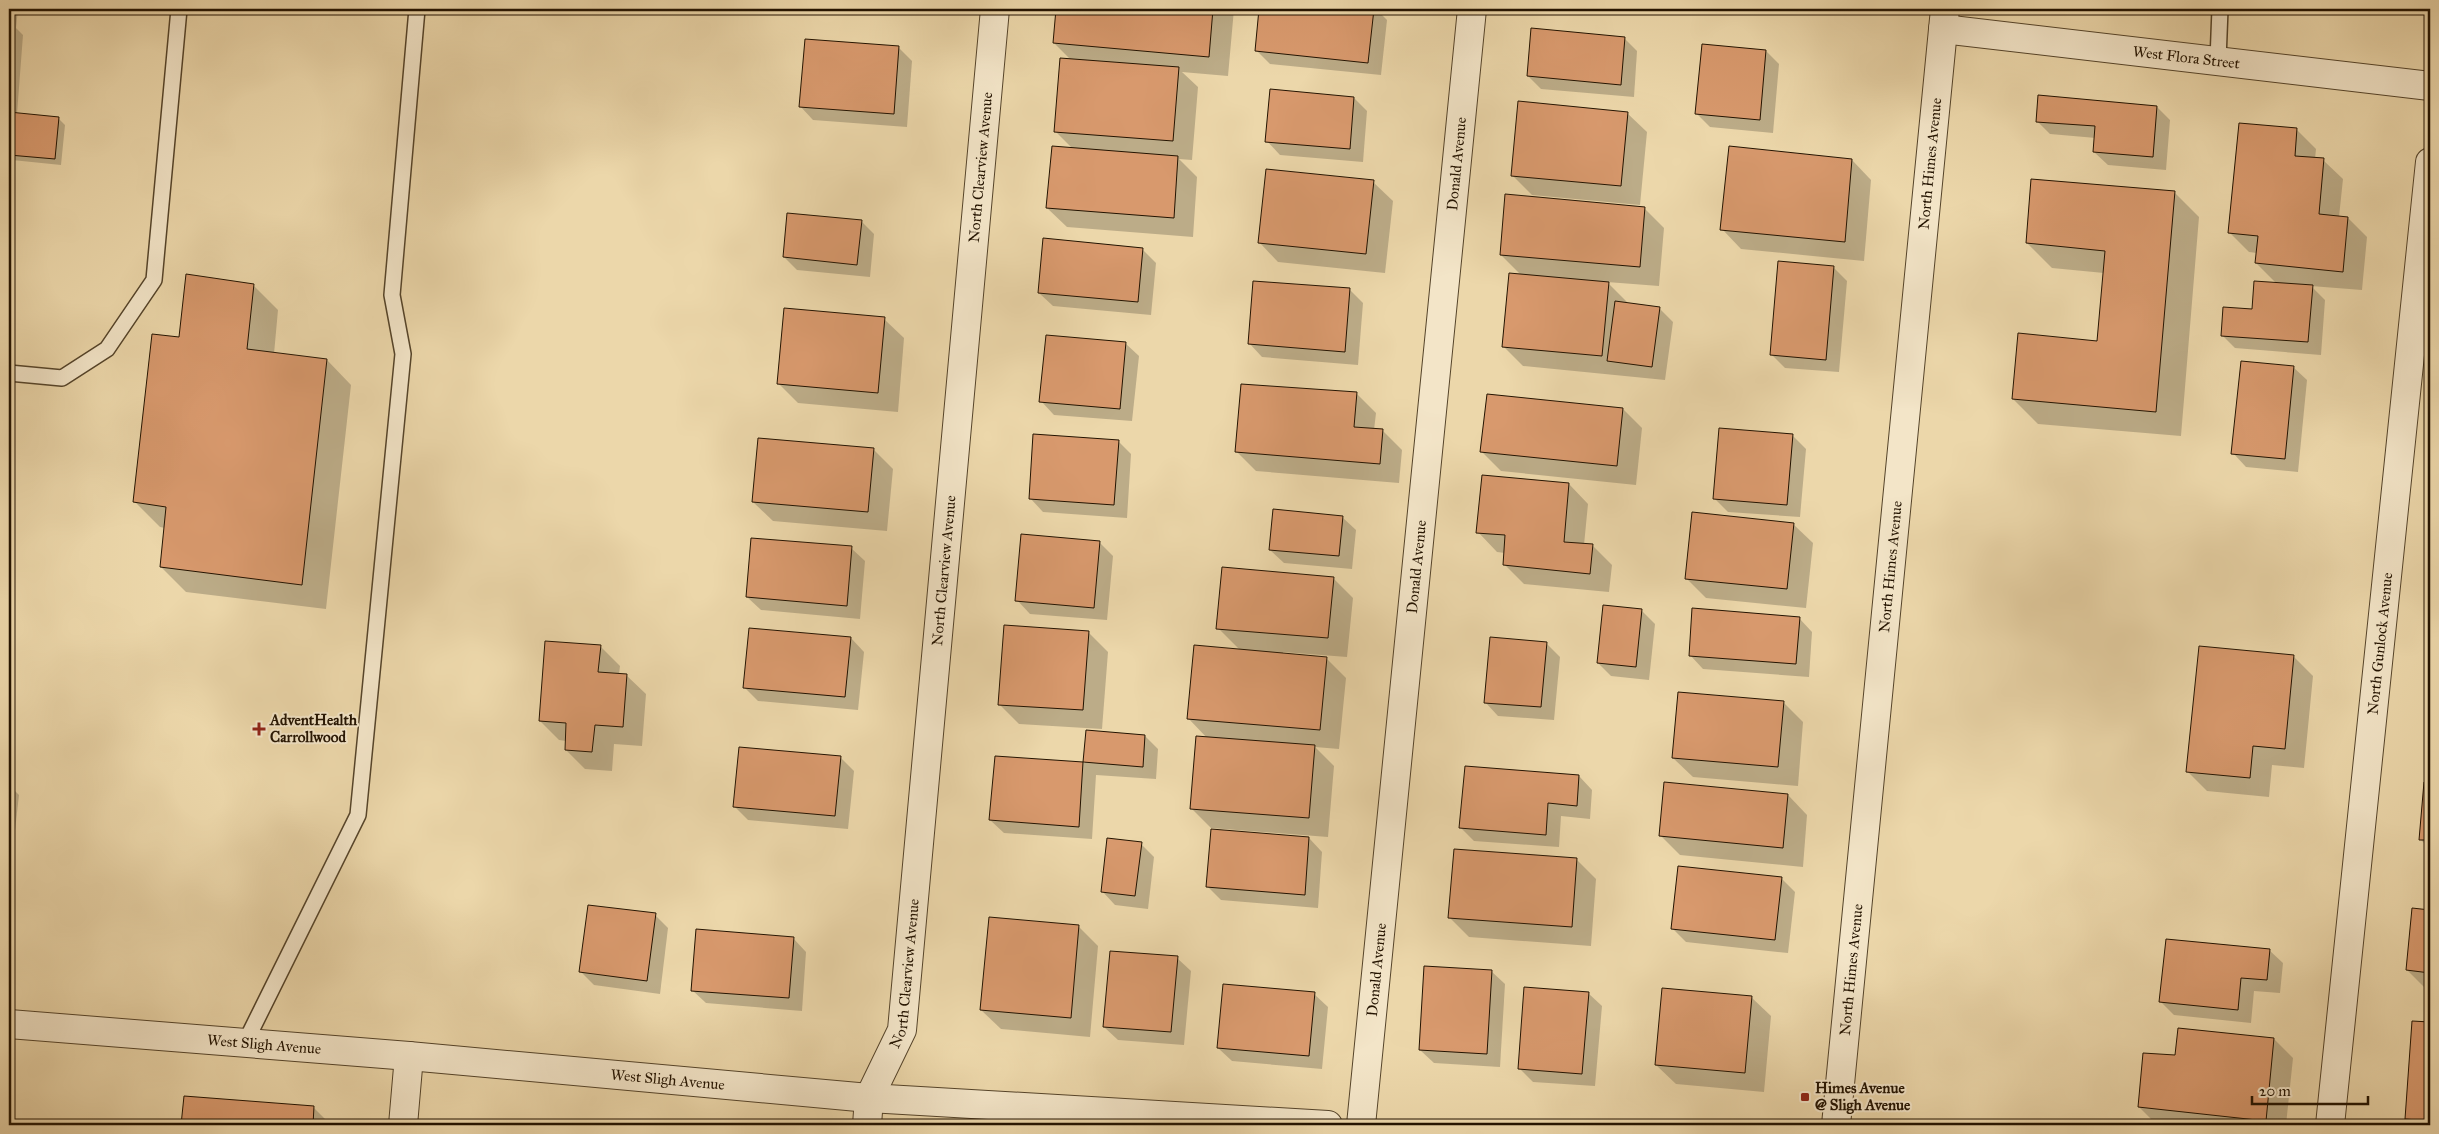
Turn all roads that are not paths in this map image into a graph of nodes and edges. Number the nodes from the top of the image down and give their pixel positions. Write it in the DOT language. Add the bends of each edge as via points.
graph roads {
  1 [pos="179,9"];
  2 [pos="417,9"];
  3 [pos="995,9"];
  4 [pos="1472,9"];
  5 [pos="2220,9"];
  6 [pos="1944,19"];
  7 [pos="2218,60"];
  8 [pos="2430,86"];
  9 [pos="2430,162"];
  10 [pos="9,373"];
  11 [pos="9,1024"];
  12 [pos="245,1043"];
  13 [pos="409,1056"];
  14 [pos="869,1098"];
  15 [pos="403,1125"];
  16 [pos="867,1125"];
  17 [pos="1328,1125"];
  18 [pos="1361,1125"];
  19 [pos="1836,1125"];
  20 [pos="2330,1125"];
  1 -- 10 [label="lane" via="154,280 107,348 62,378"];
  2 -- 12 [label="lane" via="392,296 403,354 358,814"];
  3 -- 14 [label="street, North Clearview Avenue" via="902,1030"];
  4 -- 18 [label="street, Donald Avenue"];
  5 -- 7 [label="lane"];
  6 -- 7 [label="street, West Flora Street"];
  6 -- 19 [label="street, North Himes Avenue"];
  7 -- 8 [label="street, West Flora Street"];
  9 -- 20 [label="street, North Gunlock Avenue"];
  11 -- 12 [label="street, West Sligh Avenue"];
  12 -- 13 [label="street, West Sligh Avenue"];
  13 -- 14 [label="street, West Sligh Avenue"];
  13 -- 15 [label="street"];
  14 -- 16 [label="street, North Clearview Avenue"];
  14 -- 17 [label="street, West Sligh Avenue"];
}
